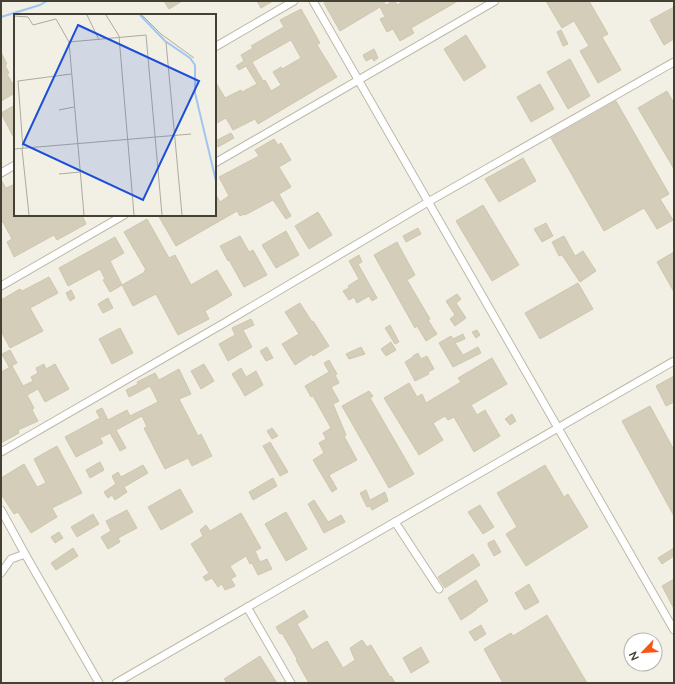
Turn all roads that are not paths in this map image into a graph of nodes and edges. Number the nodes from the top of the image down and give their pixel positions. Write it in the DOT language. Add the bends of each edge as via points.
graph roads {
  1 [pos="294,1"];
  2 [pos="313,1"];
  3 [pos="495,1"];
  4 [pos="216,46"];
  5 [pos="674,62"];
  6 [pos="358,80"];
  7 [pos="216,162"];
  8 [pos="14,166"];
  9 [pos="1,173"];
  10 [pos="428,202"];
  11 [pos="122,216"];
  12 [pos="1,286"];
  13 [pos="674,361"];
  14 [pos="558,427"];
  15 [pos="1,452"];
  16 [pos="1,510"];
  17 [pos="394,522"];
  18 [pos="25,554"];
  19 [pos="1,573"];
  20 [pos="439,589"];
  21 [pos="247,608"];
  22 [pos="674,630"];
  23 [pos="99,683"];
  24 [pos="116,683"];
  25 [pos="291,683"];
  1 -- 4 [label="street"];
  2 -- 6 [label="street"];
  3 -- 6 [label="street"];
  5 -- 10 [label="street"];
  6 -- 7 [label="street"];
  6 -- 10 [label="street"];
  8 -- 9 [label="street"];
  10 -- 14 [label="street"];
  10 -- 15 [label="street"];
  11 -- 12 [label="street"];
  13 -- 14 [label="street"];
  14 -- 17 [label="street"];
  14 -- 22 [label="street"];
  16 -- 18 [label="street"];
  17 -- 20 [label="street"];
  17 -- 21 [label="street"];
  18 -- 19 [label="street" via="11,559"];
  18 -- 23 [label="street"];
  21 -- 24 [label="street"];
  21 -- 25 [label="street"];
}
